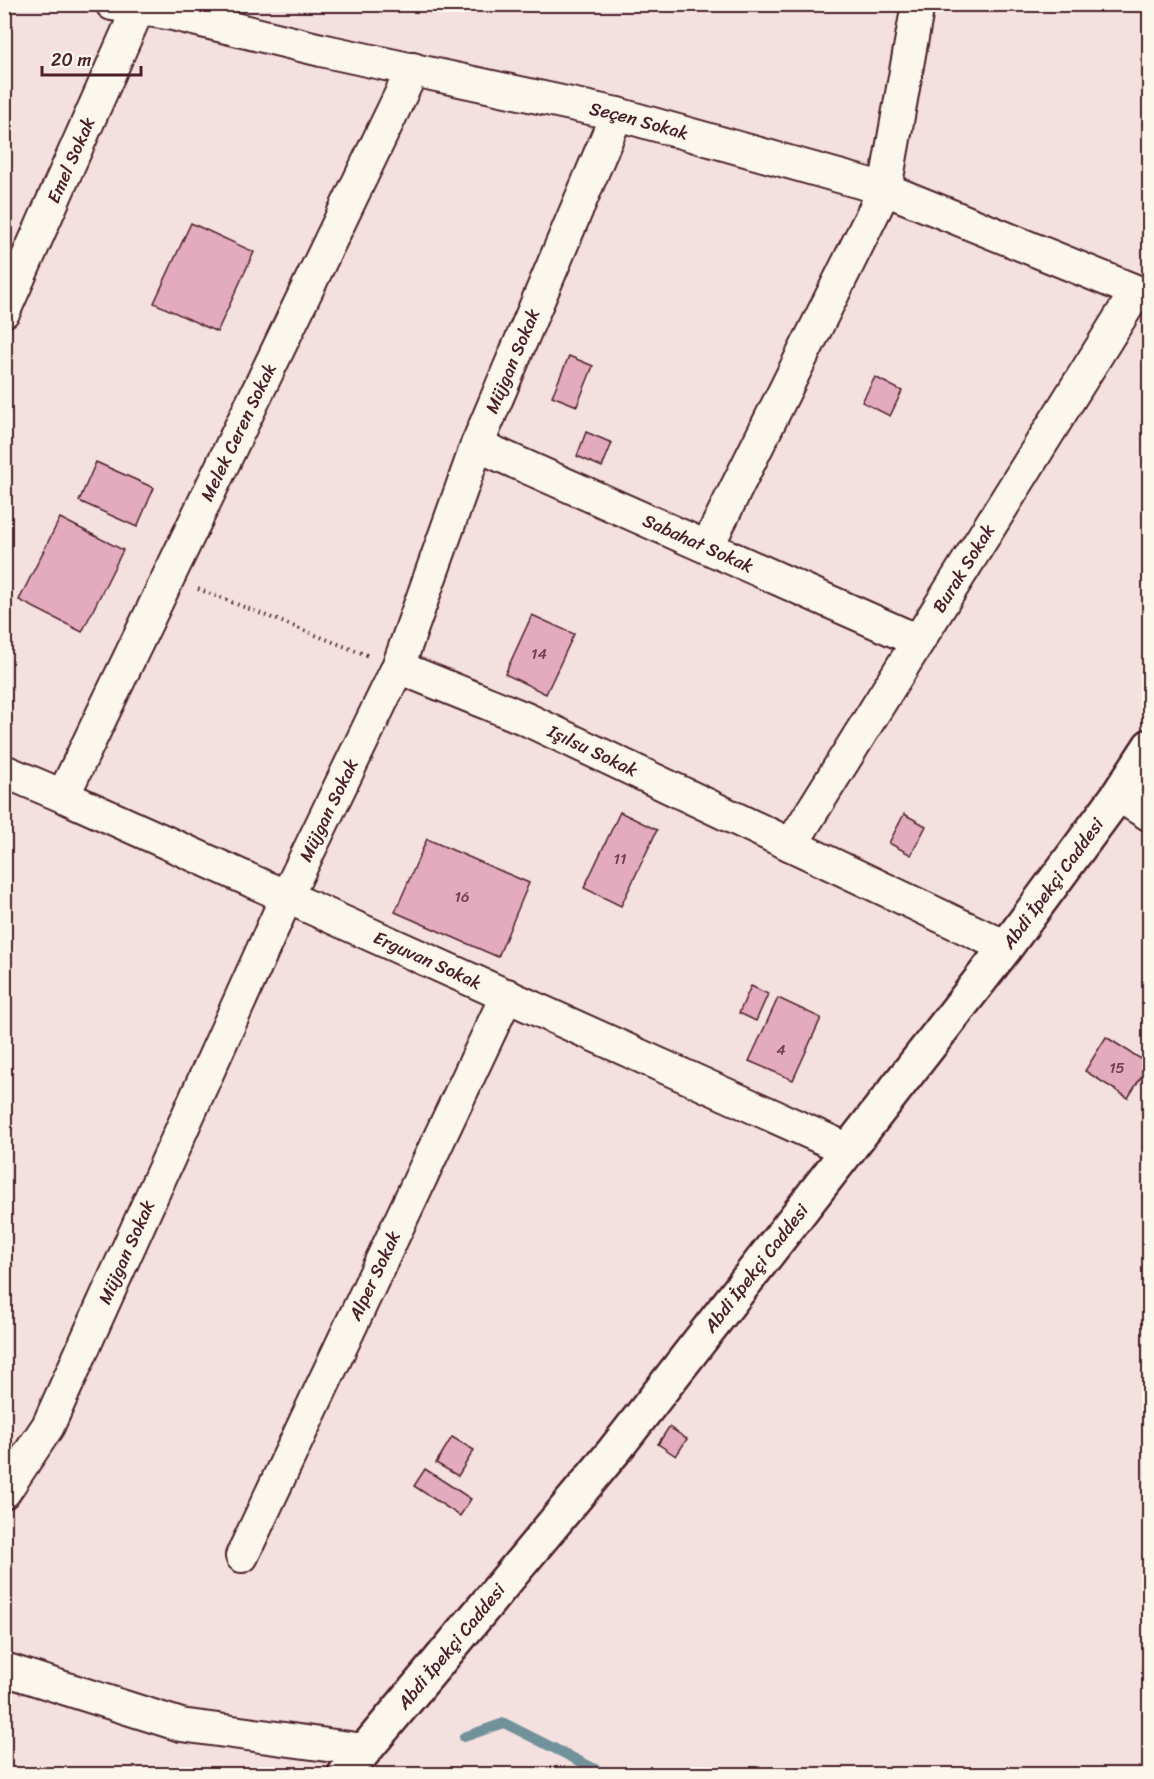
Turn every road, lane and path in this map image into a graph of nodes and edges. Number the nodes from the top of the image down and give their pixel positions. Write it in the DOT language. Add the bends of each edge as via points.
graph roads {
  1 [pos="918,4"];
  2 [pos="125,7"];
  3 [pos="414,69"];
  4 [pos="617,114"];
  5 [pos="885,189"];
  6 [pos="1143,295"];
  7 [pos="4,311"];
  8 [pos="477,445"];
  9 [pos="707,547"];
  10 [pos="169,577"];
  11 [pos="918,641"];
  12 [pos="398,667"];
  13 [pos="1149,746"];
  14 [pos="4,771"];
  15 [pos="1118,795"];
  16 [pos="63,796"];
  17 [pos="1149,815"];
  18 [pos="790,845"];
  19 [pos="287,896"];
  20 [pos="1006,947"];
  21 [pos="507,995"];
  22 [pos="849,1150"];
  23 [pos="4,1492"];
  24 [pos="242,1556"];
  25 [pos="4,1670"];
  26 [pos="358,1766"];
  1 -- 5 [label="street"];
  2 -- 3 [label="street, Seçen Sokak" via="173,14"];
  2 -- 7 [label="street, Emel Sokak"];
  3 -- 4 [label="street, Seçen Sokak"];
  3 -- 10 [label="street, Melek Ceren Sokak"];
  4 -- 5 [label="street, Seçen Sokak"];
  4 -- 8 [label="street, Müjgan Sokak"];
  5 -- 6 [label="street, Seçen Sokak"];
  5 -- 9 [label="street"];
  6 -- 11 [label="street, Burak Sokak"];
  8 -- 9 [label="street, Sabahat Sokak"];
  8 -- 12 [label="street, Müjgan Sokak"];
  9 -- 11 [label="street, Sabahat Sokak"];
  10 -- 12 [label="path"];
  10 -- 16 [label="street, Melek Ceren Sokak"];
  11 -- 18 [label="street, Burak Sokak"];
  12 -- 18 [label="street, Işılsu Sokak" via="526,719"];
  12 -- 19 [label="street, Müjgan Sokak"];
  13 -- 15 [label="street, Abdi İpekçi Caddesi"];
  14 -- 16 [label="street, Erguvan Sokak"];
  15 -- 17 [label="street"];
  15 -- 20 [label="street, Abdi İpekçi Caddesi"];
  16 -- 19 [label="street, Erguvan Sokak"];
  18 -- 20 [label="street, Işılsu Sokak"];
  19 -- 21 [label="street, Erguvan Sokak"];
  19 -- 23 [label="street, Müjgan Sokak" via="48,1426"];
  20 -- 22 [label="street, Abdi İpekçi Caddesi"];
  21 -- 22 [label="street, Erguvan Sokak"];
  21 -- 24 [label="street, Alper Sokak"];
  22 -- 26 [label="street, Abdi İpekçi Caddesi" via="614,1451"];
  25 -- 26 [label="street" via="182,1725"];
}
